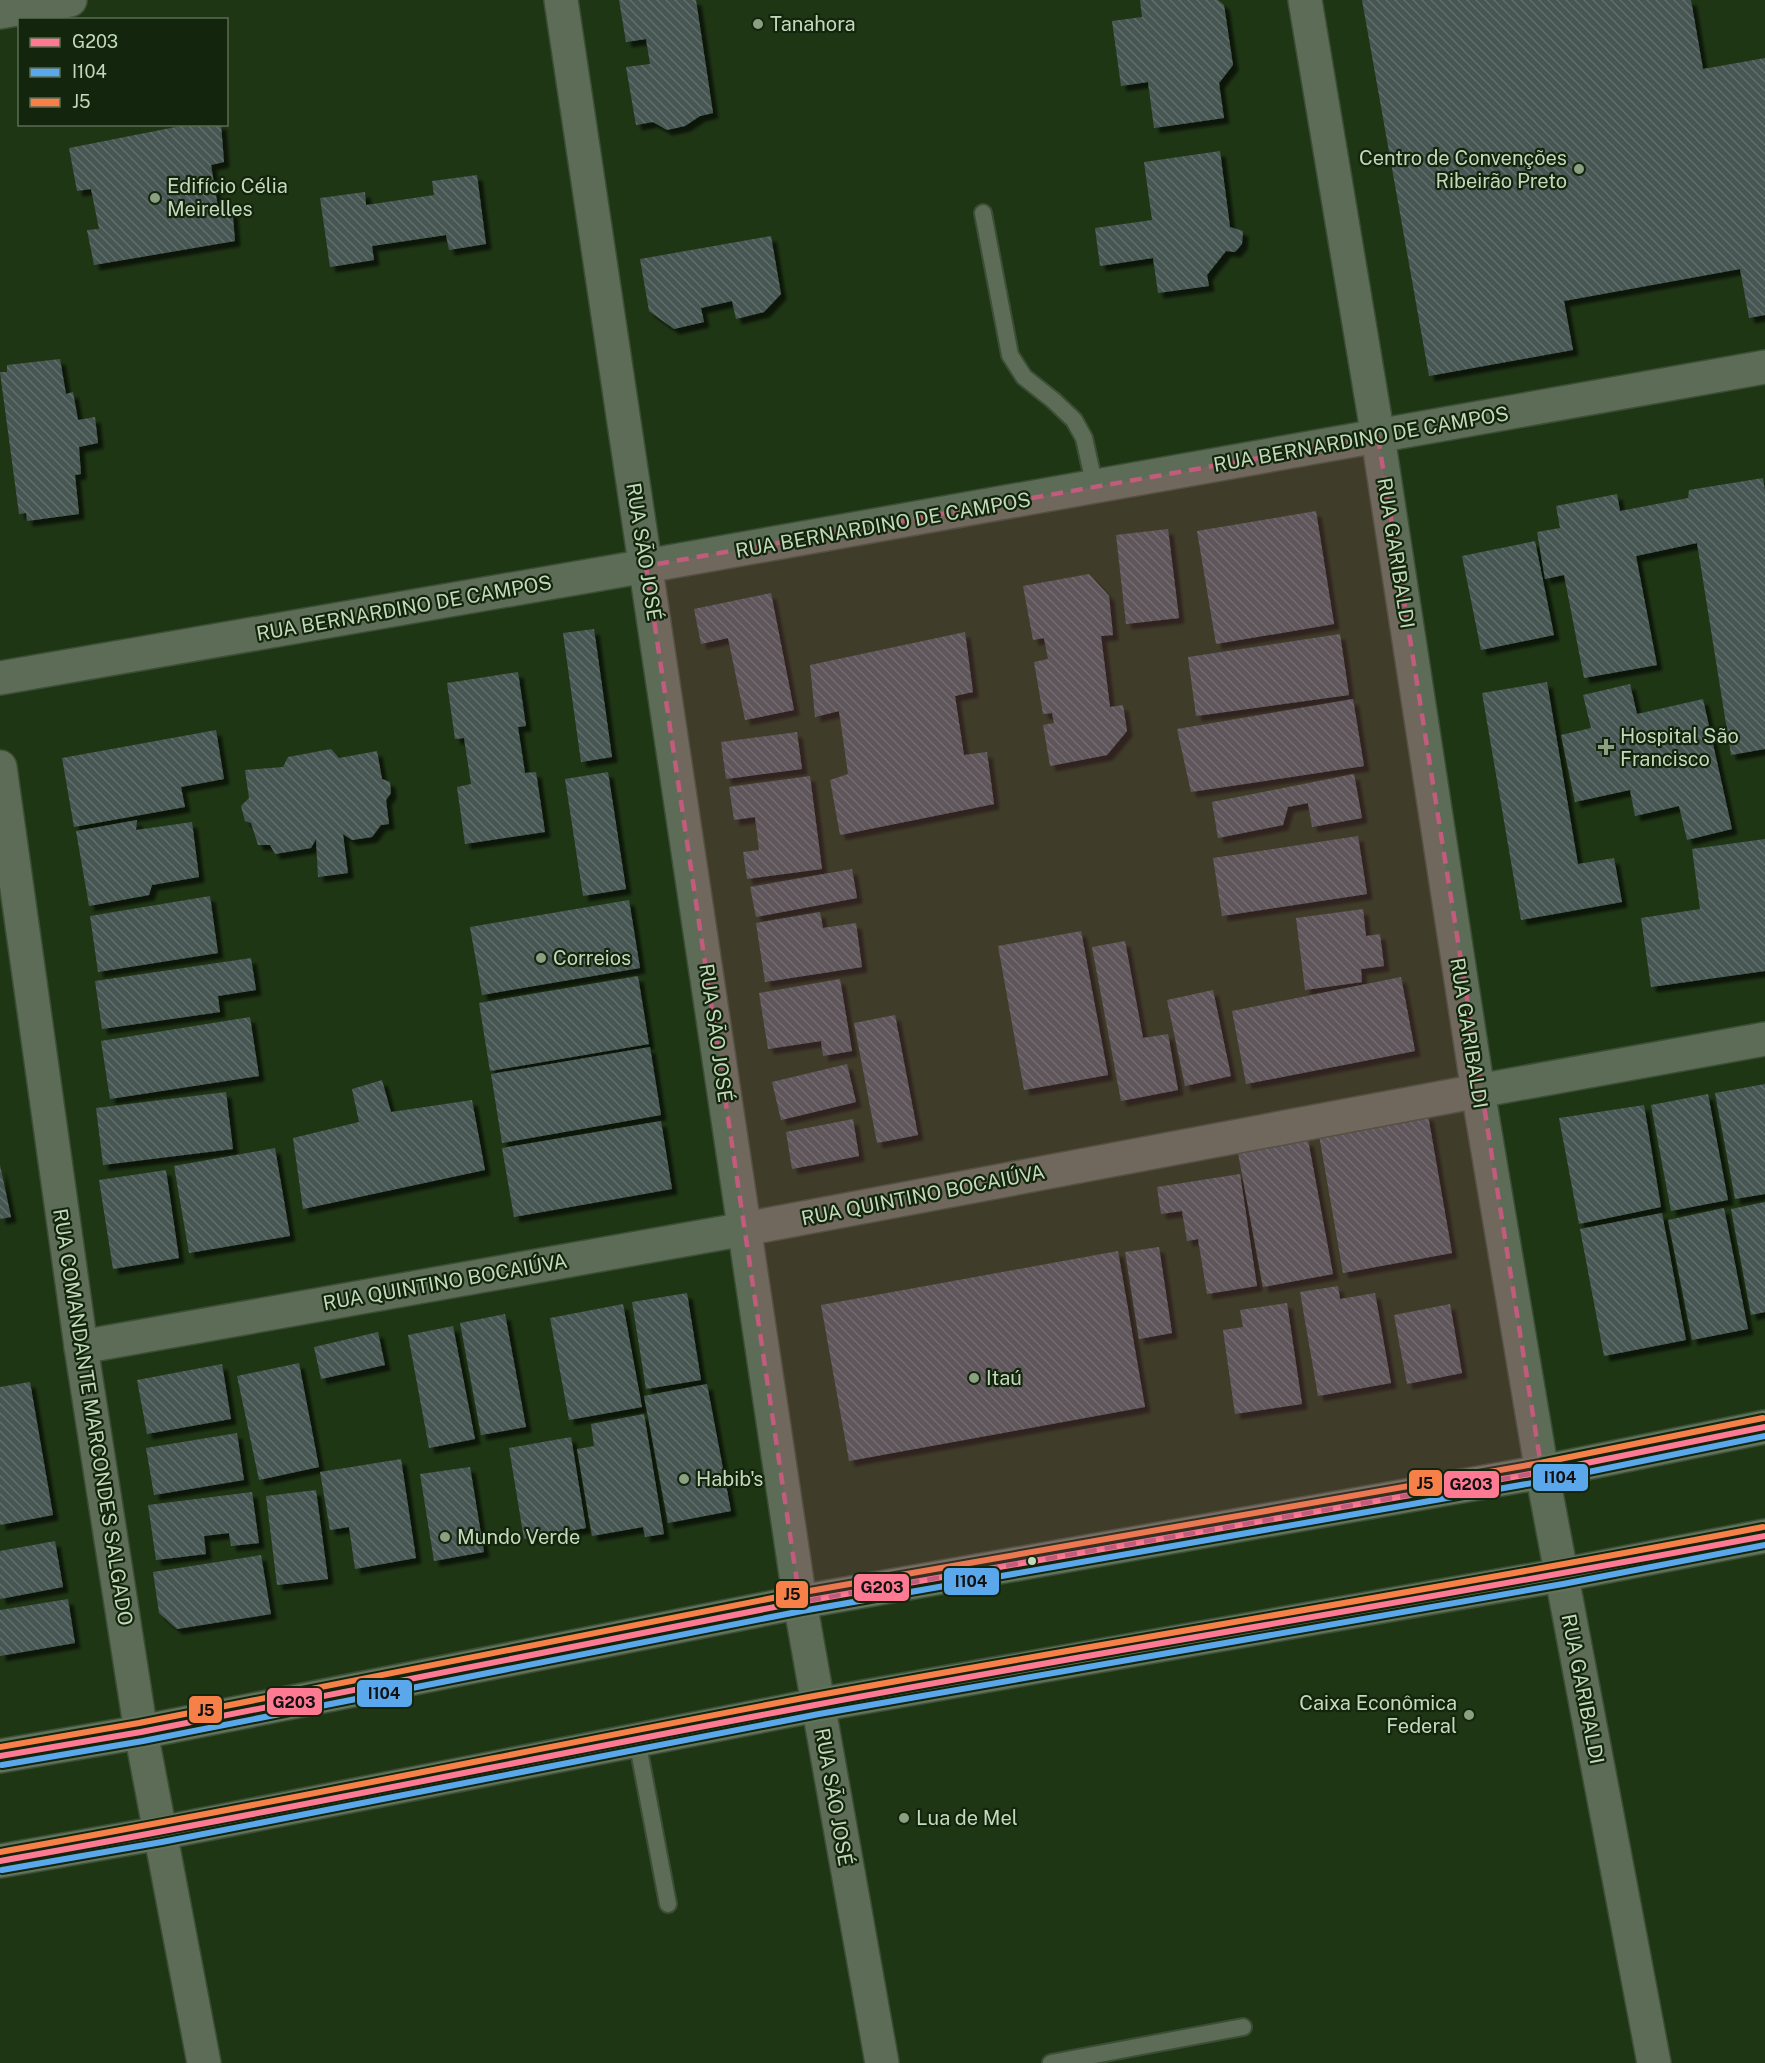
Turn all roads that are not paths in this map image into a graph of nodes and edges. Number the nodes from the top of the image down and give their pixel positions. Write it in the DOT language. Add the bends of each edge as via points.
graph roads {
  1 [pos="70,0"];
  2 [pos="561,0"];
  3 [pos="1305,0"];
  4 [pos="0,12"];
  5 [pos="983,213"];
  6 [pos="1765,367"];
  7 [pos="1378,437"];
  8 [pos="1095,487"];
  9 [pos="646,566"];
  10 [pos="0,678"];
  11 [pos="0,767"];
  12 [pos="1765,1039"];
  13 [pos="1478,1091"];
  14 [pos="745,1229"];
  15 [pos="81,1347"];
  16 [pos="1765,1427"];
  17 [pos="1542,1472"];
  18 [pos="1765,1536"];
  19 [pos="1561,1575"];
  20 [pos="800,1602"];
  21 [pos="817,1704"];
  22 [pos="141,1731"];
  23 [pos="637,1740"];
  24 [pos="0,1756"];
  25 [pos="160,1833"];
  26 [pos="0,1861"];
  27 [pos="668,1904"];
  28 [pos="1243,2027"];
  29 [pos="204,2063"];
  30 [pos="882,2063"];
  31 [pos="1051,2063"];
  32 [pos="1654,2063"];
  1 -- 4 [label="street"];
  2 -- 9 [label="street, RUA SÃO JOSÉ"];
  3 -- 7 [label="street, RUA GARIBALDI"];
  5 -- 8 [label="lane" via="1010,355 1024,377 1074,420 1084,438"];
  6 -- 7 [label="street, RUA BERNARDINO DE CAMPOS"];
  7 -- 8 [label="street, RUA BERNARDINO DE CAMPOS"];
  7 -- 13 [label="street, RUA GARIBALDI"];
  8 -- 9 [label="street, RUA BERNARDINO DE CAMPOS"];
  9 -- 10 [label="street, RUA BERNARDINO DE CAMPOS"];
  9 -- 14 [label="street, RUA SÃO JOSÉ"];
  11 -- 15 [label="street, RUA COMANDANTE MARCONDES SALGADO"];
  12 -- 13 [label="street, RUA QUINTINO BOCAIÚVA"];
  13 -- 14 [label="street, RUA QUINTINO BOCAIÚVA"];
  13 -- 17 [label="street, RUA GARIBALDI"];
  14 -- 15 [label="street, RUA QUINTINO BOCAIÚVA"];
  14 -- 20 [label="street, RUA SÃO JOSÉ"];
  15 -- 22 [label="street, RUA COMANDANTE MARCONDES SALGADO"];
  16 -- 17 [label="main road"];
  17 -- 19 [label="street, RUA GARIBALDI"];
  17 -- 20 [label="main road"];
  18 -- 19 [label="main road"];
  19 -- 21 [label="main road"];
  19 -- 32 [label="street, RUA GARIBALDI"];
  20 -- 21 [label="street, RUA SÃO JOSÉ"];
  20 -- 22 [label="main road"];
  21 -- 23 [label="main road"];
  21 -- 30 [label="street, RUA SÃO JOSÉ"];
  22 -- 24 [label="main road"];
  22 -- 25 [label="street, RUA COMANDANTE MARCONDES SALGADO"];
  23 -- 25 [label="main road"];
  23 -- 27 [label="lane"];
  25 -- 26 [label="main road"];
  25 -- 29 [label="street, RUA COMANDANTE MARCONDES SALGADO"];
  28 -- 31 [label="lane"];
}
